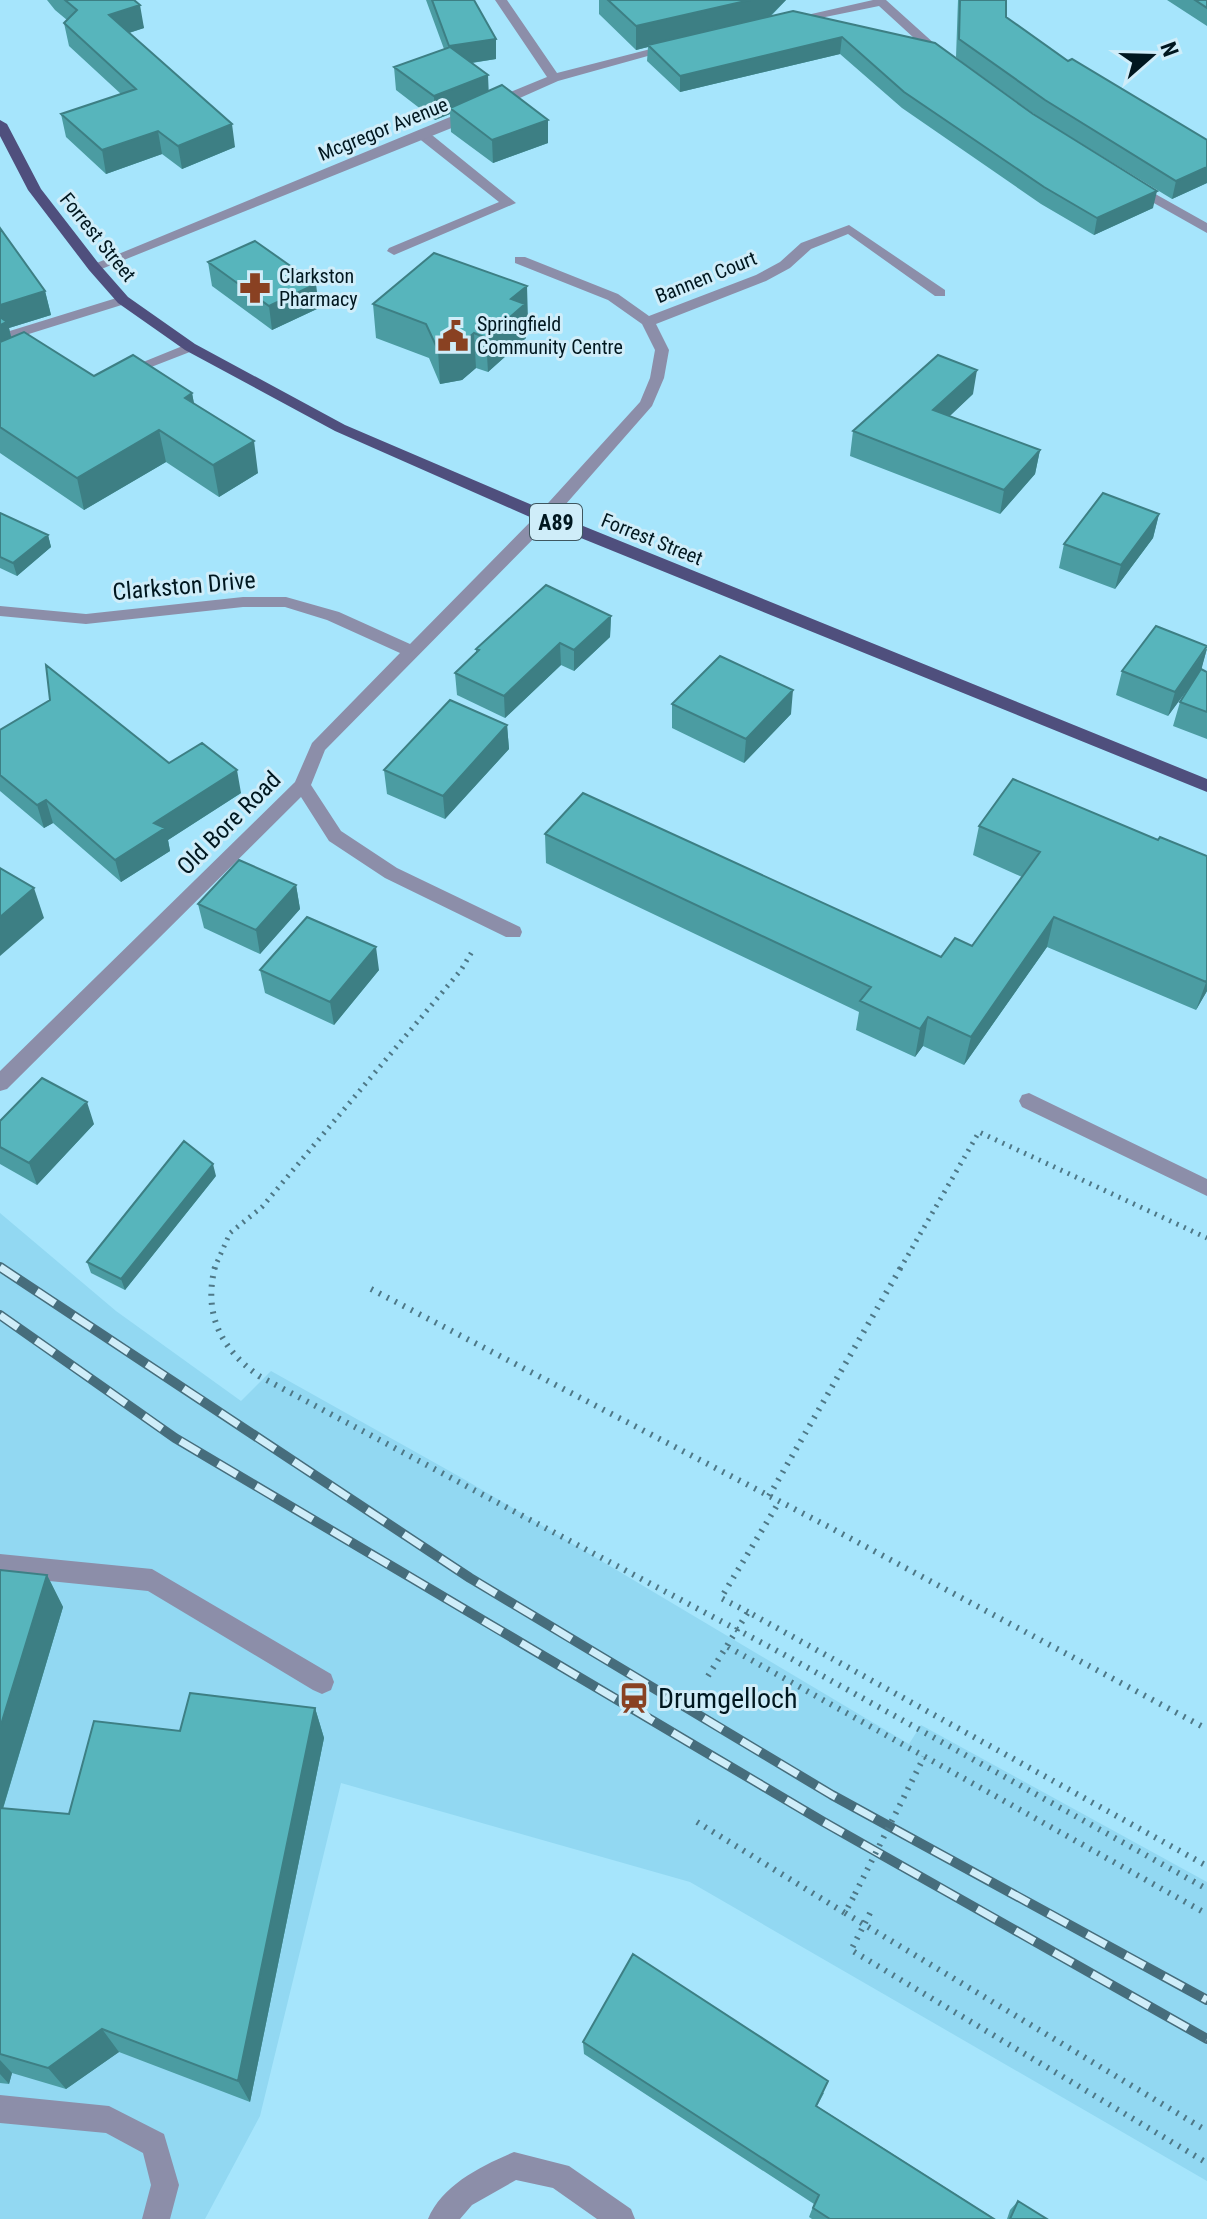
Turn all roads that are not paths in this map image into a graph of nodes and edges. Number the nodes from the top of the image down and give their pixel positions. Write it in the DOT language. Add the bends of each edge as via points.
graph roads {
  1 [pos="501,0"];
  2 [pos="880,1"];
  3 [pos="776,23"];
  4 [pos="687,44"];
  5 [pos="954,68"];
  6 [pos="554,78"];
  7 [pos="0,124"];
  8 [pos="422,134"];
  9 [pos="1115,175"];
  10 [pos="1207,229"];
  11 [pos="394,251"];
  12 [pos="520,260"];
  13 [pos="94,267"];
  14 [pos="940,293"];
  15 [pos="123,300"];
  16 [pos="648,322"];
  17 [pos="0,339"];
  18 [pos="190,347"];
  19 [pos="110,377"];
  20 [pos="545,517"];
  21 [pos="0,611"];
  22 [pos="412,652"];
  23 [pos="302,785"];
  24 [pos="1207,786"];
  25 [pos="513,932"];
  26 [pos="0,1083"];
  27 [pos="1029,1101"];
  28 [pos="1207,1188"];
  29 [pos="0,1565"];
  30 [pos="322,1682"];
  31 [pos="0,2109"];
  32 [pos="156,2219"];
  33 [pos="442,2219"];
  34 [pos="621,2219"];
  1 -- 6 [label="street"];
  2 -- 3 [label="street"];
  2 -- 5 [label="street"];
  4 -- 6 [label="street, Mcgregor Avenue"];
  6 -- 8 [label="street, Mcgregor Avenue"];
  7 -- 13 [label="main road, Forrest Street / A89" via="35,190"];
  8 -- 11 [label="street" via="509,203"];
  8 -- 13 [label="street, Mcgregor Avenue"];
  9 -- 10 [label="street"];
  12 -- 16 [label="street, Bannen Court" via="613,297"];
  13 -- 15 [label="main road, Forrest Street / A89"];
  14 -- 16 [label="street, Bannen Court" via="849,229 806,246 761,278"];
  15 -- 17 [label="street"];
  15 -- 18 [label="main road, Forrest Street / A89"];
  16 -- 20 [label="street, Bannen Court" via="662,350 647,403"];
  18 -- 19 [label="street"];
  18 -- 20 [label="main road, Forrest Street / A89" via="340,428"];
  20 -- 22 [label="street, Old Bore Road"];
  20 -- 24 [label="main road, Forrest Street / A89"];
  21 -- 22 [label="street, Clarkston Drive" via="86,619 286,602 333,616"];
  22 -- 23 [label="street, Old Bore Road" via="318,747"];
  23 -- 25 [label="street" via="335,836 391,873"];
  23 -- 26 [label="street, Old Bore Road"];
  27 -- 28 [label="street"];
  29 -- 30 [label="street" via="152,1580"];
  31 -- 32 [label="street" via="109,2120 154,2144 165,2185"];
  33 -- 34 [label="street" via="462,2195 514,2166 559,2176"];
}
